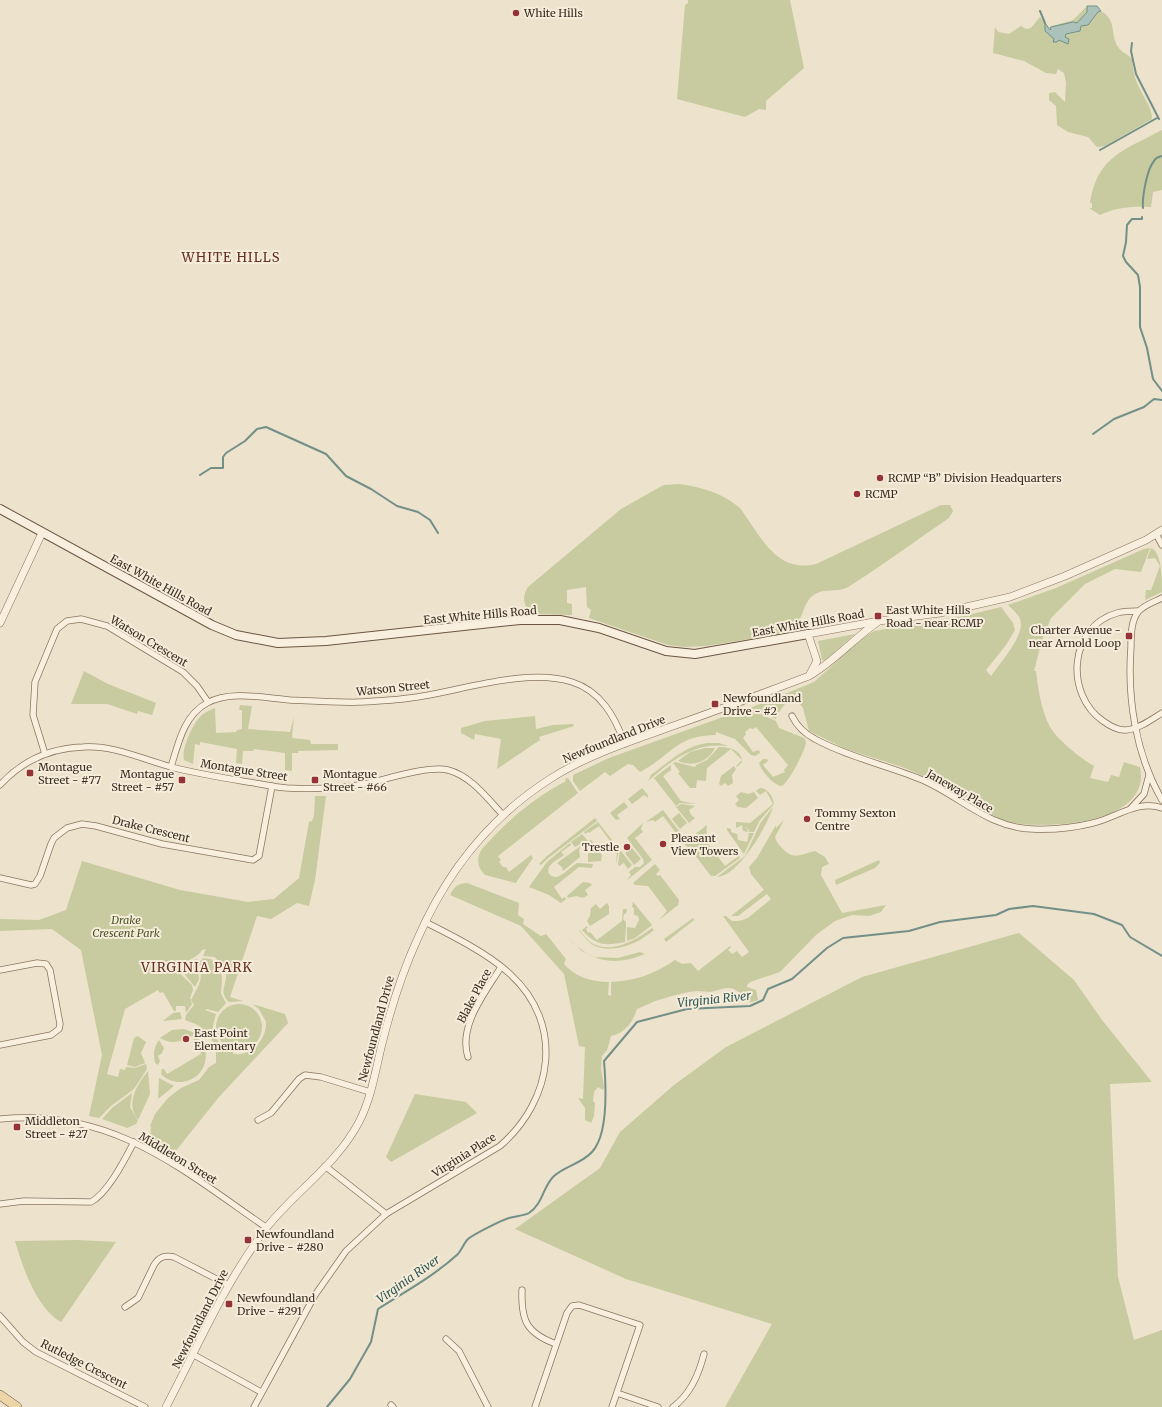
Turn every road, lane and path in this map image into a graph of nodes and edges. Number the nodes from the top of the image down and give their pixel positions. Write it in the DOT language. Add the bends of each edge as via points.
graph roads {
  1 [pos="0,509"];
  2 [pos="1159,532"];
  3 [pos="42,533"];
  4 [pos="1162,545"];
  5 [pos="1162,599"];
  6 [pos="1138,611"];
  7 [pos="879,621"];
  8 [pos="0,623"];
  9 [pos="808,634"];
  10 [pos="809,676"];
  11 [pos="208,702"];
  12 [pos="1162,713"];
  13 [pos="792,716"];
  14 [pos="1136,727"];
  15 [pos="625,744"];
  16 [pos="45,754"];
  17 [pos="171,767"];
  18 [pos="1149,773"];
  19 [pos="0,785"];
  20 [pos="272,786"];
  21 [pos="1162,800"];
  22 [pos="1131,808"];
  23 [pos="1162,808"];
  24 [pos="503,815"];
  25 [pos="0,878"];
  26 [pos="425,922"];
  27 [pos="501,967"];
  28 [pos="0,970"];
  29 [pos="0,1045"];
  30 [pos="468,1057"];
  31 [pos="370,1092"];
  32 [pos="0,1118"];
  33 [pos="258,1120"];
  34 [pos="134,1142"];
  35 [pos="326,1166"];
  36 [pos="0,1204"];
  37 [pos="386,1214"];
  38 [pos="267,1228"];
  39 [pos="228,1284"];
  40 [pos="522,1290"];
  41 [pos="125,1307"];
  42 [pos="0,1316"];
  43 [pos="446,1339"];
  44 [pos="556,1344"];
  45 [pos="704,1354"];
  46 [pos="194,1356"];
  47 [pos="262,1392"];
  48 [pos="617,1393"];
  49 [pos="0,1395"];
  50 [pos="17,1407"];
  51 [pos="145,1407"];
  52 [pos="166,1407"];
  53 [pos="254,1407"];
  54 [pos="488,1407"];
  55 [pos="535,1407"];
  56 [pos="612,1407"];
  57 [pos="658,1407"];
  58 [pos="673,1407"];
  1 -- 3 [label="main road, East White Hills Road"];
  2 -- 4 [label="street"];
  2 -- 7 [label="street, East White Hills Road" via="1065,576 1010,597 940,613"];
  3 -- 8 [label="street"];
  3 -- 9 [label="main road, East White Hills Road" via="212,626 261,641 314,642 520,620 560,620 599,628 666,651 695,654"];
  5 -- 6 [label="street"];
  6 -- 14 [label="street" via="1132,628 1130,674"];
  6 -- 14 [label="street" via="1116,613 1097,624 1082,643 1077,662 1078,685 1090,709 1101,720 1116,728 1126,730"];
  7 -- 9 [label="street, East White Hills Road"];
  7 -- 10 [label="street, Newfoundland Drive"];
  9 -- 10 [label="street" via="818,661"];
  10 -- 15 [label="street, Newfoundland Drive"];
  11 -- 15 [label="street, Watson Street" via="224,697 243,696 358,702 422,697 502,681 557,679 586,687 598,697 617,723"];
  11 -- 16 [label="street, Watson Crescent" via="183,672 107,626 81,618 67,621 57,629 35,682 33,715"];
  11 -- 17 [label="street, Watson Street" via="190,716"];
  12 -- 14 [label="street"];
  13 -- 22 [label="street, Janeway Place" via="797,726 815,739 921,780 984,817 1002,824 1031,830 1062,829 1108,819"];
  14 -- 18 [label="street"];
  15 -- 24 [label="street, Newfoundland Drive" via="584,760 559,774"];
  16 -- 17 [label="street, Montague Street" via="57,749 84,746 113,750"];
  16 -- 19 [label="street, Montague Street" via="16,770"];
  17 -- 20 [label="street, Montague Street"];
  18 -- 21 [label="street"];
  18 -- 22 [label="street, Janeway Place" via="1148,786 1144,794"];
  20 -- 24 [label="street, Montague Street" via="337,788 428,769 447,769 461,775 475,786"];
  20 -- 25 [label="street, Drake Crescent" via="260,856 253,860 162,844 82,824 68,828 54,838 35,884"];
  22 -- 23 [label="street, Janeway Place" via="1151,805"];
  24 -- 26 [label="street, Newfoundland Drive" via="460,862"];
  26 -- 27 [label="street, Virginia Place"];
  26 -- 31 [label="street, Newfoundland Drive" via="397,990"];
  27 -- 30 [label="street, Blake Place" via="475,1011 466,1033 464,1046"];
  27 -- 37 [label="street, Virginia Place" via="528,993 542,1021 546,1048 545,1064 543,1083 537,1099 519,1127 500,1146"];
  28 -- 29 [label="street" via="37,963 46,964 50,970 60,1024 59,1030 51,1035"];
  31 -- 33 [label="street" via="321,1077 305,1075 271,1114"];
  31 -- 35 [label="street, Newfoundland Drive" via="360,1121 350,1138"];
  32 -- 34 [label="street, Middleton Street" via="41,1117 76,1122 97,1127"];
  34 -- 36 [label="street" via="98,1199 91,1202 24,1201"];
  34 -- 38 [label="street, Middleton Street" via="174,1165"];
  35 -- 37 [label="street"];
  35 -- 38 [label="street, Newfoundland Drive"];
  37 -- 47 [label="street, Virginia Place" via="346,1251 327,1276"];
  38 -- 39 [label="street, Newfoundland Drive"];
  39 -- 41 [label="street" via="174,1257 165,1256 157,1260 138,1298"];
  39 -- 46 [label="street, Newfoundland Drive"];
  40 -- 44 [label="street" via="521,1309 528,1326 542,1338"];
  42 -- 51 [label="street, Rutledge Crescent" via="23,1342 36,1352"];
  43 -- 54 [label="street" via="459,1351"];
  44 -- 48 [label="street" via="567,1313 575,1305 587,1306 640,1325"];
  44 -- 55 [label="street"];
  45 -- 58 [label="street" via="698,1377"];
  46 -- 47 [label="street"];
  46 -- 52 [label="street, Newfoundland Drive"];
  47 -- 53 [label="street, Virginia Place"];
  48 -- 56 [label="street"];
  48 -- 57 [label="street"];
  49 -- 50 [label="main road"];
}
